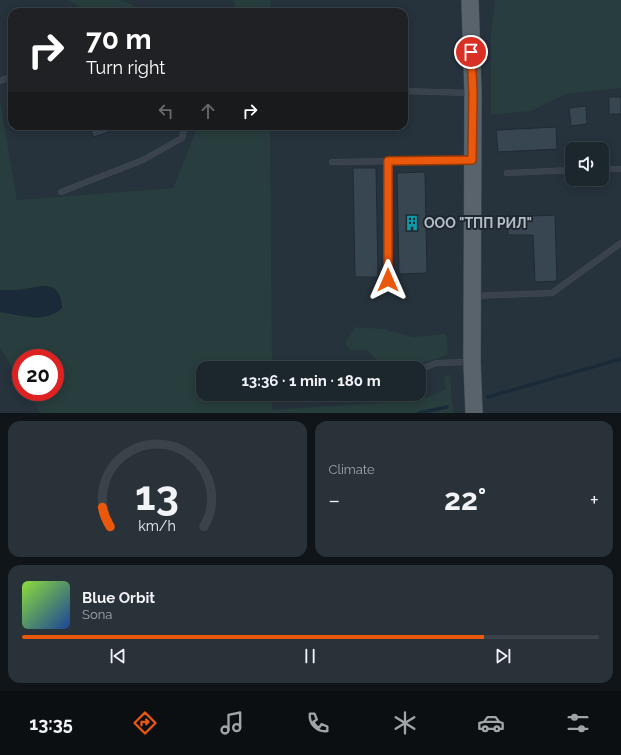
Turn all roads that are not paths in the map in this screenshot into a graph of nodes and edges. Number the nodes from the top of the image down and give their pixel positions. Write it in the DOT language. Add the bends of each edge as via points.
graph roads {
  1 [pos="470,0"];
  2 [pos="408,90"];
  3 [pos="473,93"];
  4 [pos="184,130"];
  5 [pos="472,160"];
  6 [pos="388,161"];
  7 [pos="332,162"];
  8 [pos="621,168"];
  9 [pos="609,169"];
  10 [pos="565,170"];
  11 [pos="507,173"];
  12 [pos="61,192"];
  13 [pos="621,243"];
  14 [pos="388,280"];
  15 [pos="472,296"];
  16 [pos="472,362"];
  17 [pos="426,367"];
  18 [pos="474,413"];
  1 -- 3 [label="main road"];
  2 -- 3 [label="lane"];
  3 -- 5 [label="main road"];
  4 -- 12 [label="lane" via="182,138 143,160"];
  5 -- 6 [label="lane"];
  5 -- 15 [label="main road"];
  6 -- 7 [label="lane"];
  6 -- 14 [label="lane"];
  8 -- 9 [label="lane"];
  10 -- 11 [label="lane"];
  13 -- 15 [label="lane" via="552,293"];
  15 -- 16 [label="main road"];
  16 -- 17 [label="lane" via="436,363"];
  16 -- 18 [label="main road"];
}
